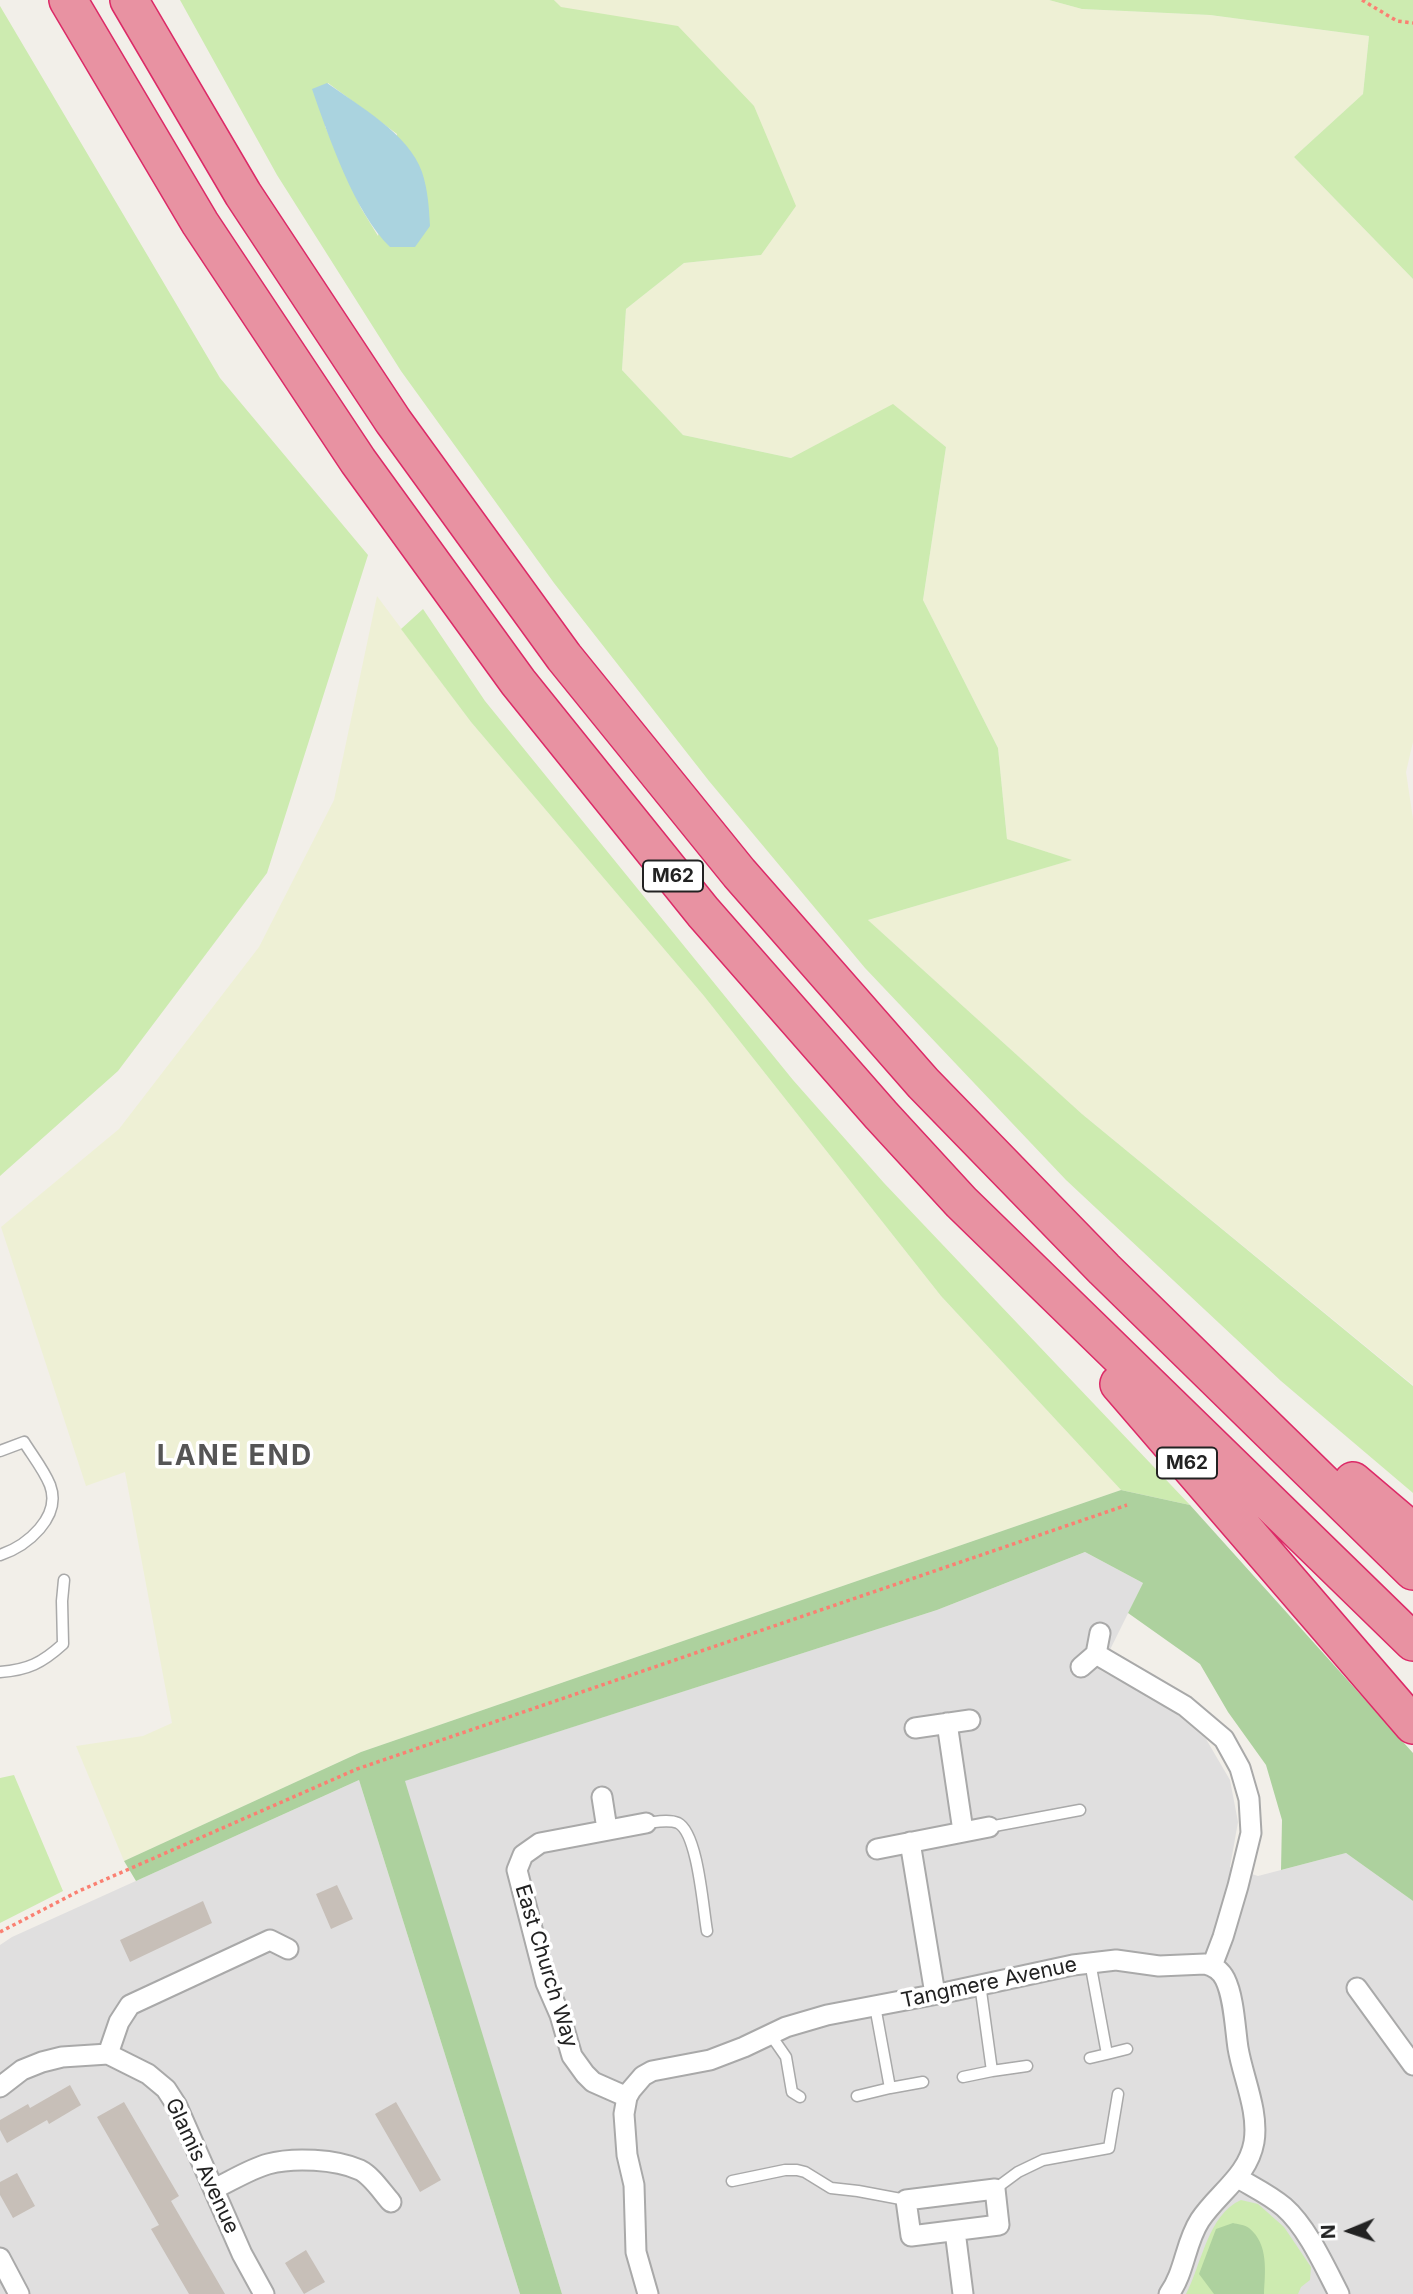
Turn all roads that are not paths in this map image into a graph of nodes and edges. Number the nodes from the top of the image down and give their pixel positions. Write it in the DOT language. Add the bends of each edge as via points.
graph roads {
  1 [pos="68,0"];
  2 [pos="129,0"];
  3 [pos="961,1202"];
  4 [pos="1104,1269"];
  5 [pos="0,1451"];
  6 [pos="1413,1532"];
  7 [pos="0,1555"];
  8 [pos="1413,1571"];
  9 [pos="64,1580"];
  10 [pos="1100,1633"];
  11 [pos="1413,1642"];
  12 [pos="1096,1654"];
  13 [pos="1081,1667"];
  14 [pos="0,1672"];
  15 [pos="970,1720"];
  16 [pos="947,1723"];
  17 [pos="1413,1725"];
  18 [pos="915,1727"];
  19 [pos="602,1797"];
  20 [pos="1080,1810"];
  21 [pos="646,1822"];
  22 [pos="989,1827"];
  23 [pos="607,1829"];
  24 [pos="963,1831"];
  25 [pos="910,1842"];
  26 [pos="877,1849"];
  27 [pos="707,1931"];
  28 [pos="288,1949"];
  29 [pos="1090,1962"];
  30 [pos="1212,1966"];
  31 [pos="980,1984"];
  32 [pos="1357,1988"];
  33 [pos="936,1994"];
  34 [pos="875,2006"];
  35 [pos="770,2034"];
  36 [pos="1127,2049"];
  37 [pos="108,2054"];
  38 [pos="1107,2054"];
  39 [pos="1090,2058"];
  40 [pos="1413,2065"];
  41 [pos="1027,2066"];
  42 [pos="992,2071"];
  43 [pos="963,2077"];
  44 [pos="923,2082"];
  45 [pos="0,2087"];
  46 [pos="890,2088"];
  47 [pos="1118,2094"];
  48 [pos="857,2096"];
  49 [pos="626,2097"];
  50 [pos="800,2097"];
  51 [pos="1238,2178"];
  52 [pos="732,2180"];
  53 [pos="214,2189"];
  54 [pos="995,2189"];
  55 [pos="906,2200"];
  56 [pos="391,2202"];
  57 [pos="955,2231"];
  58 [pos="0,2258"];
  59 [pos="19,2294"];
  60 [pos="264,2294"];
  61 [pos="648,2294"];
  62 [pos="963,2294"];
  63 [pos="1169,2294"];
  64 [pos="1338,2294"];
  1 -- 3 [label="highway, M62" via="215,246 358,461 518,682 703,912"];
  2 -- 4 [label="highway, M62" via="265,228 393,421 564,657 739,873 914,1072"];
  3 -- 11 [label="highway, M62"];
  3 -- 17 [label="highway, M62"];
  4 -- 6 [label="highway, M62"];
  4 -- 8 [label="highway, M62"];
  5 -- 7 [label="lane" via="24,1441 50,1484 54,1500 46,1520 32,1536"];
  9 -- 14 [label="lane" via="63,1644 44,1661"];
  10 -- 12 [label="street"];
  12 -- 13 [label="street"];
  12 -- 30 [label="street" via="1185,1706 1224,1739 1240,1768 1249,1799 1251,1833"];
  15 -- 16 [label="street"];
  16 -- 18 [label="street"];
  16 -- 24 [label="street"];
  19 -- 23 [label="street"];
  20 -- 22 [label="lane"];
  21 -- 23 [label="street, East Church Way"];
  21 -- 27 [label="lane" via="676,1822 685,1829"];
  22 -- 24 [label="street"];
  23 -- 49 [label="street, East Church Way" via="533,1846 517,1870 546,1983 572,2056 593,2082"];
  24 -- 25 [label="street"];
  25 -- 26 [label="street"];
  25 -- 33 [label="street"];
  28 -- 37 [label="street" via="270,1940 130,2005"];
  29 -- 30 [label="street, Tangmere Avenue"];
  29 -- 31 [label="street, Tangmere Avenue"];
  29 -- 38 [label="lane"];
  30 -- 51 [label="street" via="1227,1984 1254,2115 1254,2143"];
  31 -- 33 [label="street, Tangmere Avenue"];
  31 -- 42 [label="lane"];
  32 -- 40 [label="street"];
  33 -- 34 [label="street, Tangmere Avenue"];
  34 -- 35 [label="street, Tangmere Avenue" via="827,2015"];
  34 -- 46 [label="lane"];
  35 -- 49 [label="street, Tangmere Avenue" via="710,2060 653,2071"];
  35 -- 50 [label="lane" via="786,2057 792,2092"];
  36 -- 38 [label="lane"];
  37 -- 45 [label="street" via="42,2062"];
  37 -- 53 [label="street, Glamis Avenue" via="148,2074 166,2089"];
  38 -- 39 [label="lane"];
  41 -- 42 [label="lane"];
  42 -- 43 [label="lane"];
  44 -- 46 [label="lane"];
  46 -- 48 [label="lane"];
  47 -- 54 [label="lane" via="1109,2148 1043,2160"];
  49 -- 61 [label="street" via="625,2142 634,2185 636,2252"];
  51 -- 63 [label="street" via="1199,2222"];
  51 -- 64 [label="street" via="1294,2217"];
  52 -- 55 [label="lane" via="797,2170 831,2188"];
  53 -- 56 [label="street" via="267,2164 327,2162 363,2171"];
  53 -- 60 [label="street, Glamis Avenue"];
  54 -- 55 [label="street"];
  54 -- 57 [label="street" via="999,2225"];
  55 -- 57 [label="street" via="911,2236"];
  57 -- 62 [label="street"];
  58 -- 59 [label="street"];
}
